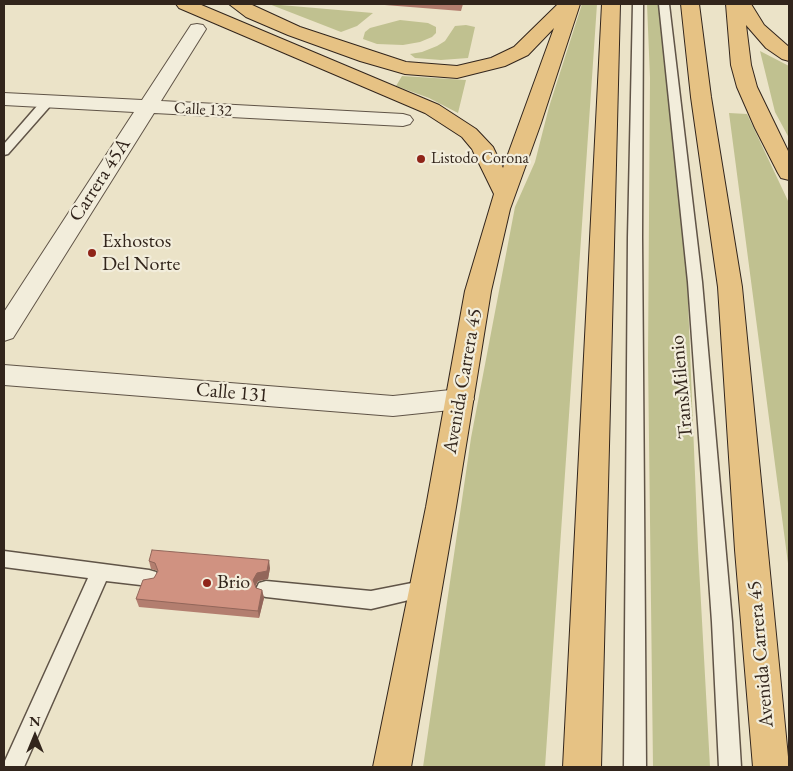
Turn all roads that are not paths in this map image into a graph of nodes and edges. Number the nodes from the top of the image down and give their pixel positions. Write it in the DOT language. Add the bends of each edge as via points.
graph roads {
  1 [pos="185,4"];
  2 [pos="238,4"];
  3 [pos="569,4"];
  4 [pos="611,4"];
  5 [pos="638,4"];
  6 [pos="664,4"];
  7 [pos="690,4"];
  8 [pos="735,4"];
  9 [pos="742,4"];
  10 [pos="197,29"];
  11 [pos="789,55"];
  12 [pos="4,98"];
  13 [pos="48,101"];
  14 [pos="148,107"];
  15 [pos="403,120"];
  16 [pos="4,151"];
  17 [pos="789,173"];
  18 [pos="505,194"];
  19 [pos="4,332"];
  20 [pos="4,375"];
  21 [pos="460,399"];
  22 [pos="4,559"];
  23 [pos="100,573"];
  24 [pos="149,578"];
  25 [pos="427,588"];
  26 [pos="266,589"];
  27 [pos="13,767"];
  28 [pos="392,767"];
  29 [pos="582,767"];
  30 [pos="636,767"];
  31 [pos="730,767"];
  32 [pos="772,767"];
  1 -- 18 [label="highway" via="401,95 455,122 482,147"];
  2 -- 3 [label="highway" via="294,31 367,57 405,68 457,72 498,62 521,51"];
  3 -- 18 [label="highway, Avenida Carrera 45"];
  4 -- 29 [label="highway"];
  5 -- 30 [label="lane"];
  6 -- 31 [label="lane, TransMilenio" via="695,282"];
  7 -- 32 [label="highway, Avenida Carrera 45" via="730,287"];
  8 -- 17 [label="highway" via="747,87"];
  9 -- 11 [label="highway" via="757,28"];
  10 -- 14 [label="street, Carrera 45A"];
  12 -- 13 [label="street, Calle 132"];
  13 -- 14 [label="street, Calle 132"];
  13 -- 16 [label="lane"];
  14 -- 15 [label="street, Calle 132"];
  14 -- 19 [label="street, Carrera 45A"];
  18 -- 21 [label="highway, Avenida Carrera 45" via="478,291"];
  20 -- 21 [label="street, Calle 131" via="393,406"];
  21 -- 25 [label="highway, Avenida Carrera 45"];
  22 -- 23 [label="lane"];
  23 -- 24 [label="lane"];
  23 -- 27 [label="lane"];
  25 -- 26 [label="lane" via="372,600"];
  25 -- 28 [label="highway, Avenida Carrera 45"];
}
